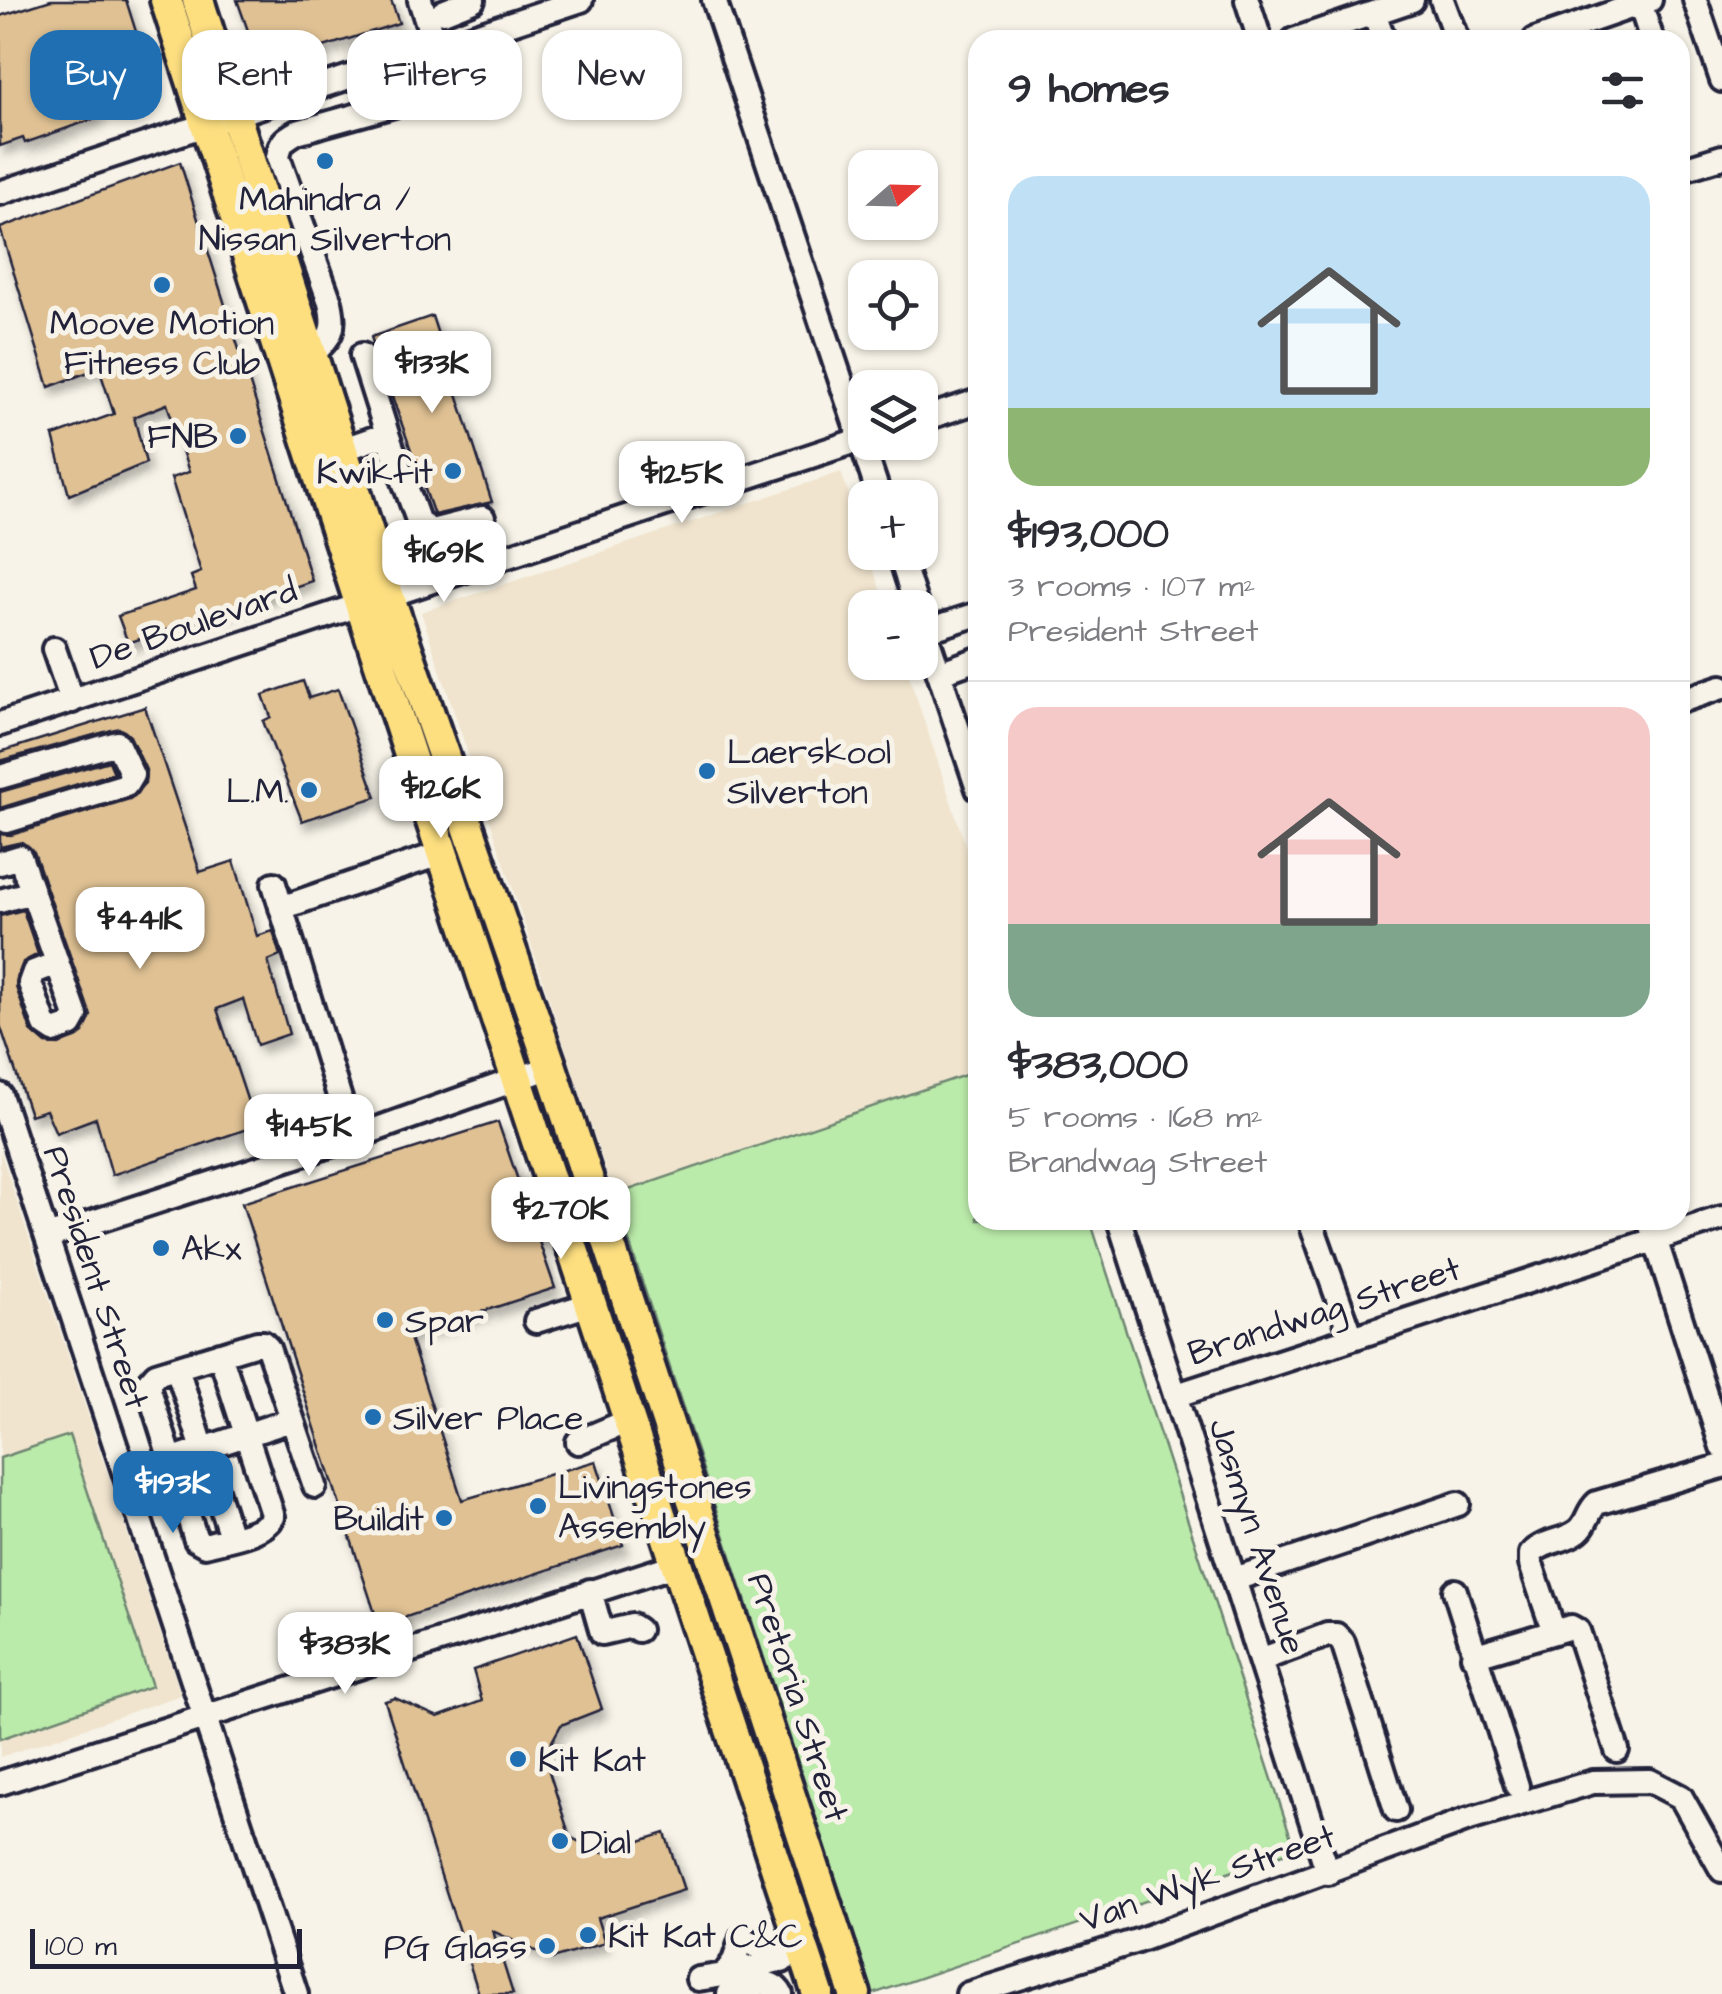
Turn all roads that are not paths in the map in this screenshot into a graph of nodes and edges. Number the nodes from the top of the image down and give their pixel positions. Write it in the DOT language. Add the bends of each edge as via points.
graph roads {
  1 [pos="166,0"];
  2 [pos="198,0"];
  3 [pos="420,0"];
  4 [pos="474,0"];
  5 [pos="580,0"];
  6 [pos="714,0"];
  7 [pos="1247,0"];
  8 [pos="1412,0"];
  9 [pos="1442,0"];
  10 [pos="1695,0"];
  11 [pos="1645,2"];
  12 [pos="443,12"];
  13 [pos="1374,13"];
  14 [pos="204,30"];
  15 [pos="430,30"];
  16 [pos="492,30"];
  17 [pos="1257,30"];
  18 [pos="1326,30"];
  19 [pos="1380,30"];
  20 [pos="1452,30"];
  21 [pos="1588,30"];
  22 [pos="1650,30"];
  23 [pos="182,35"];
  24 [pos="1722,80"];
  25 [pos="347,118"];
  26 [pos="221,120"];
  27 [pos="1722,157"];
  28 [pos="1690,167"];
  29 [pos="0,194"];
  30 [pos="312,355"];
  31 [pos="362,355"];
  32 [pos="848,394"];
  33 [pos="968,404"];
  34 [pos="938,414"];
  35 [pos="387,434"];
  36 [pos="848,443"];
  37 [pos="344,449"];
  38 [pos="482,518"];
  39 [pos="374,599"];
  40 [pos="968,616"];
  41 [pos="938,620"];
  42 [pos="54,649"];
  43 [pos="968,662"];
  44 [pos="938,669"];
  45 [pos="939,672"];
  46 [pos="1722,687"];
  47 [pos="1690,698"];
  48 [pos="72,700"];
  49 [pos="0,724"];
  50 [pos="968,758"];
  51 [pos="5,776"];
  52 [pos="10,820"];
  53 [pos="442,853"];
  54 [pos="10,860"];
  55 [pos="274,884"];
  56 [pos="32,892"];
  57 [pos="0,902"];
  58 [pos="281,908"];
  59 [pos="57,963"];
  60 [pos="551,1067"];
  61 [pos="516,1080"];
  62 [pos="0,1096"];
  63 [pos="572,1130"];
  64 [pos="352,1138"];
  65 [pos="1722,1218"];
  66 [pos="1690,1223"];
  67 [pos="1123,1230"];
  68 [pos="1314,1230"];
  69 [pos="1652,1230"];
  70 [pos="47,1237"];
  71 [pos="590,1304"];
  72 [pos="536,1321"];
  73 [pos="1352,1338"];
  74 [pos="220,1354"];
  75 [pos="177,1368"];
  76 [pos="1177,1395"];
  77 [pos="291,1420"];
  78 [pos="628,1420"];
  79 [pos="246,1434"];
  80 [pos="578,1442"];
  81 [pos="1722,1447"];
  82 [pos="202,1449"];
  83 [pos="170,1460"];
  84 [pos="1722,1466"];
  85 [pos="126,1475"];
  86 [pos="315,1486"];
  87 [pos="1458,1504"];
  88 [pos="231,1538"];
  89 [pos="675,1566"];
  90 [pos="1234,1578"];
  91 [pos="1454,1590"];
  92 [pos="590,1592"];
  93 [pos="638,1630"];
  94 [pos="1554,1632"];
  95 [pos="1473,1656"];
  96 [pos="1260,1660"];
  97 [pos="204,1715"];
  98 [pos="1617,1750"];
  99 [pos="0,1783"];
  100 [pos="1517,1786"];
  101 [pos="1396,1810"];
  102 [pos="1722,1870"];
  103 [pos="1328,1873"];
  104 [pos="794,1957"];
  105 [pos="698,1979"];
  106 [pos="726,1985"];
  107 [pos="296,1994"];
  108 [pos="781,1994"];
  109 [pos="818,1994"];
  110 [pos="855,1994"];
  111 [pos="968,1994"];
  1 -- 23 [label="main road, Pretoria Street"];
  2 -- 14 [label="main road, Pretoria Street"];
  3 -- 15 [label="street"];
  4 -- 12 [label="street"];
  5 -- 16 [label="street"];
  6 -- 32 [label="street"];
  7 -- 17 [label="street"];
  8 -- 13 [label="street"];
  9 -- 20 [label="street"];
  10 -- 24 [label="street"];
  11 -- 21 [label="street"];
  11 -- 22 [label="street"];
  13 -- 18 [label="street"];
  13 -- 19 [label="street"];
  25 -- 30 [label="street" via="283,139 278,157 335,325"];
  26 -- 29 [label="street"];
  26 -- 30 [label="main road, Pretoria Street"];
  26 -- 39 [label="main road, Pretoria Street"];
  27 -- 28 [label="street"];
  30 -- 37 [label="main road, Pretoria Street"];
  31 -- 35 [label="street"];
  33 -- 34 [label="street"];
  35 -- 37 [label="street"];
  35 -- 38 [label="street" via="419,522 432,531"];
  36 -- 39 [label="street, De Boulevard"];
  37 -- 39 [label="main road, Pretoria Street"];
  39 -- 48 [label="street, De Boulevard"];
  39 -- 53 [label="main road, Pretoria Street"];
  39 -- 60 [label="main road, Pretoria Street"];
  40 -- 41 [label="street"];
  42 -- 48 [label="street"];
  43 -- 45 [label="street"];
  44 -- 45 [label="street"];
  45 -- 50 [label="street"];
  46 -- 47 [label="street"];
  48 -- 49 [label="street, De Boulevard"];
  51 -- 52 [label="street"];
  51 -- 52 [label="street" via="117,743 132,775 126,785"];
  52 -- 54 [label="street"];
  53 -- 58 [label="street"];
  53 -- 61 [label="main road, Pretoria Street"];
  54 -- 56 [label="street"];
  55 -- 58 [label="street"];
  56 -- 57 [label="street"];
  56 -- 59 [label="street"];
  58 -- 64 [label="street"];
  60 -- 61 [label="street"];
  60 -- 63 [label="main road, Pretoria Street"];
  61 -- 64 [label="street"];
  61 -- 71 [label="main road, Pretoria Street"];
  62 -- 70 [label="street, President Street"];
  63 -- 78 [label="main road" via="564,1168 634,1393"];
  63 -- 110 [label="main road, Pretoria Street"];
  64 -- 70 [label="street"];
  65 -- 66 [label="street, Brandwag Street"];
  67 -- 76 [label="street, Jasmyn Avenue"];
  68 -- 73 [label="street"];
  69 -- 73 [label="street, Brandwag Street"];
  69 -- 81 [label="street"];
  70 -- 85 [label="street, President Street"];
  71 -- 72 [label="street"];
  71 -- 78 [label="main road, Pretoria Street"];
  73 -- 76 [label="street, Brandwag Street"];
  74 -- 75 [label="street"];
  74 -- 77 [label="street" via="263,1343"];
  74 -- 79 [label="street"];
  75 -- 82 [label="street"];
  75 -- 83 [label="street" via="148,1382"];
  76 -- 90 [label="street, Jasmyn Avenue"];
  77 -- 79 [label="street"];
  77 -- 86 [label="street"];
  78 -- 80 [label="street"];
  78 -- 89 [label="main road, Pretoria Street"];
  79 -- 82 [label="street"];
  79 -- 88 [label="street" via="273,1517 267,1526"];
  82 -- 83 [label="street"];
  82 -- 88 [label="street"];
  83 -- 85 [label="street"];
  83 -- 88 [label="street" via="200,1544"];
  84 -- 94 [label="street" via="1597,1503 1573,1535 1538,1546 1531,1564"];
  85 -- 97 [label="street, President Street"];
  87 -- 90 [label="street"];
  89 -- 92 [label="street"];
  89 -- 104 [label="main road, Pretoria Street"];
  90 -- 96 [label="street, Jasmyn Avenue"];
  91 -- 95 [label="street"];
  92 -- 93 [label="street" via="602,1633"];
  92 -- 97 [label="street"];
  94 -- 95 [label="street"];
  94 -- 98 [label="street" via="1571,1627 1584,1641"];
  95 -- 100 [label="street"];
  96 -- 101 [label="street" via="1327,1634 1343,1642"];
  96 -- 103 [label="street, Jasmyn Avenue"];
  97 -- 99 [label="street"];
  97 -- 107 [label="street, President Street"];
  102 -- 103 [label="street, Van Wyk Street" via="1682,1797 1650,1781 1593,1782 1466,1820"];
  103 -- 111 [label="street, Van Wyk Street"];
  104 -- 106 [label="street"];
  104 -- 109 [label="main road, Pretoria Street"];
  105 -- 106 [label="street"];
  106 -- 108 [label="street" via="766,1982"];
}
